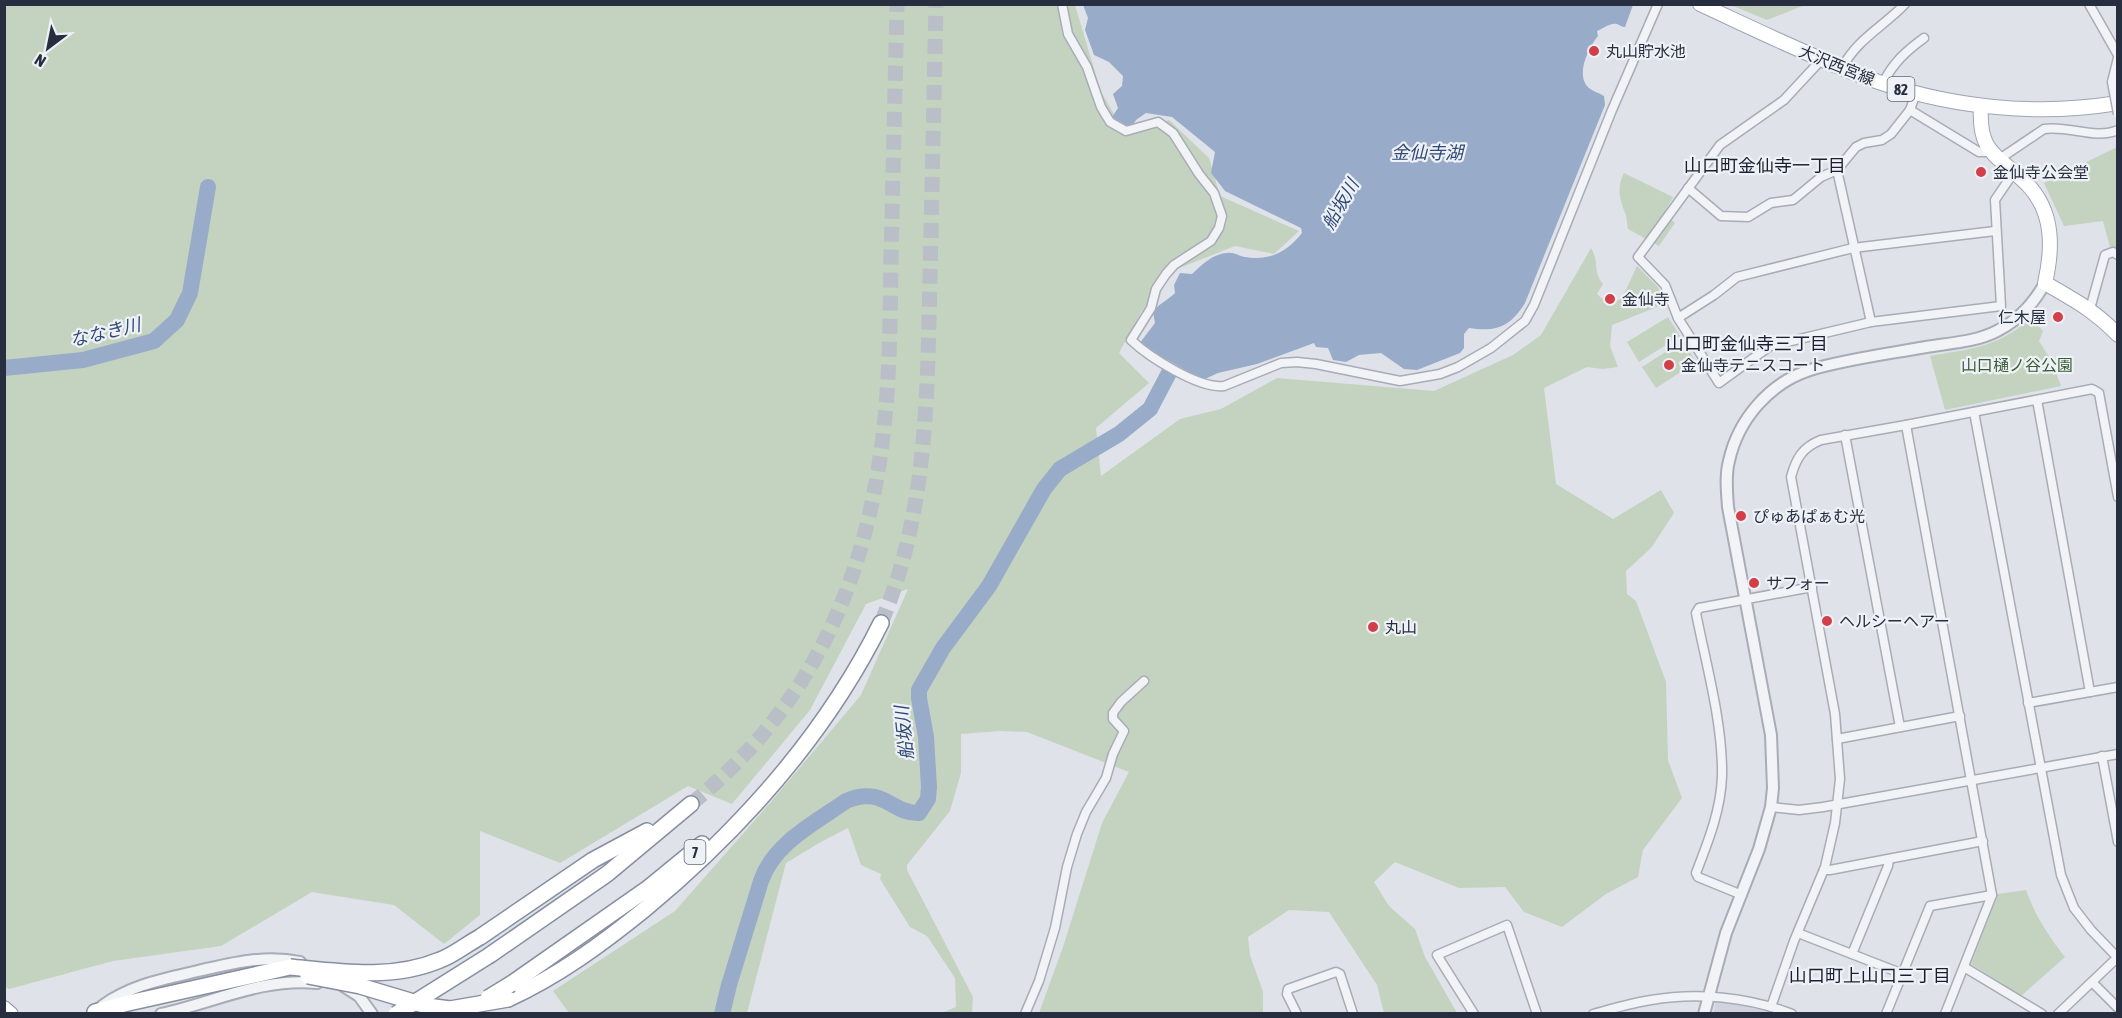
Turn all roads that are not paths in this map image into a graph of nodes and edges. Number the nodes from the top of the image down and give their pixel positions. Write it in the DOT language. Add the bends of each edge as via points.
graph roads {
  1 [pos="1062,4"];
  2 [pos="1658,4"];
  3 [pos="1700,4"];
  4 [pos="1905,4"];
  5 [pos="2089,4"];
  6 [pos="1924,38"];
  7 [pos="2118,57"];
  8 [pos="1822,60"];
  9 [pos="1842,68"];
  10 [pos="1883,83"];
  11 [pos="1917,93"];
  12 [pos="2118,104"];
  13 [pos="1981,106"];
  14 [pos="1910,110"];
  15 [pos="2118,114"];
  16 [pos="2118,130"];
  17 [pos="1994,156"];
  18 [pos="1837,170"];
  19 [pos="2014,172"];
  20 [pos="1688,188"];
  21 [pos="1995,231"];
  22 [pos="1853,248"];
  23 [pos="2118,255"];
  24 [pos="2045,283"];
  25 [pos="2090,309"];
  26 [pos="1678,318"];
  27 [pos="1871,322"];
  28 [pos="2118,335"];
  29 [pos="2037,400"];
  30 [pos="1974,412"];
  31 [pos="1906,425"];
  32 [pos="1845,435"];
  33 [pos="2118,497"];
  34 [pos="1812,586"];
  35 [pos="1746,598"];
  36 [pos="881,623"];
  37 [pos="1144,681"];
  38 [pos="2118,687"];
  39 [pos="2090,692"];
  40 [pos="2028,703"];
  41 [pos="1960,716"];
  42 [pos="1900,727"];
  43 [pos="1837,739"];
  44 [pos="2118,754"];
  45 [pos="2102,756"];
  46 [pos="2040,768"];
  47 [pos="1972,781"];
  48 [pos="691,804"];
  49 [pos="1838,805"];
  50 [pos="1771,807"];
  51 [pos="674,818"];
  52 [pos="1983,841"];
  53 [pos="2118,842"];
  54 [pos="1889,859"];
  55 [pos="1824,870"];
  56 [pos="1742,895"];
  57 [pos="1992,895"];
  58 [pos="1798,933"];
  59 [pos="1852,954"];
  60 [pos="2117,957"];
  61 [pos="1964,967"];
  62 [pos="1903,974"];
  63 [pos="2092,982"];
  64 [pos="509,992"];
  65 [pos="1707,997"];
  66 [pos="1771,1007"];
  67 [pos="4,1008"];
  68 [pos="2118,1008"];
  69 [pos="371,1012"];
  70 [pos="94,1013"];
  71 [pos="11,1014"];
  72 [pos="117,1014"];
  73 [pos="161,1014"];
  74 [pos="396,1014"];
  75 [pos="464,1014"];
  76 [pos="1025,1014"];
  77 [pos="1297,1014"];
  78 [pos="1353,1014"];
  79 [pos="1474,1014"];
  80 [pos="1537,1014"];
  81 [pos="1593,1014"];
  82 [pos="1704,1014"];
  83 [pos="1792,1014"];
  84 [pos="1886,1014"];
  85 [pos="1946,1014"];
  86 [pos="2042,1014"];
  87 [pos="2058,1014"];
  1 -- 2 [label="street" via="1068,34 1110,122 1126,131 1158,122 1173,133 1214,193 1222,216 1219,228 1211,241 1166,274 1131,340 1193,380 1216,387 1281,363 1297,362 1400,381 1440,374 1491,348 1525,321"];
  3 -- 8 [label="main road, 大沢西宮線 / 82"];
  4 -- 9 [label="street" via="1869,33"];
  5 -- 7 [label="street"];
  6 -- 10 [label="street" via="1890,68"];
  7 -- 15 [label="street, bridge" via="2112,82"];
  8 -- 9 [label="main road, 大沢西宮線 / 82"];
  8 -- 20 [label="street" via="1784,100 1720,145"];
  9 -- 10 [label="main road, 大沢西宮線 / 82"];
  10 -- 11 [label="main road, 大沢西宮線 / 82"];
  11 -- 13 [label="main road, 大沢西宮線 / 82"];
  11 -- 14 [label="street"];
  12 -- 13 [label="main road, 大沢西宮線 / 82" via="2032,111"];
  13 -- 17 [label="main road" via="1980,124"];
  14 -- 17 [label="street" via="1979,152"];
  14 -- 18 [label="street" via="1891,134 1856,147"];
  16 -- 17 [label="street" via="2095,133 2044,129"];
  17 -- 19 [label="main road"];
  18 -- 20 [label="street" via="1821,177 1793,200 1771,203 1748,218 1722,216"];
  18 -- 22 [label="street"];
  19 -- 21 [label="street" via="1995,200"];
  19 -- 24 [label="main road" via="2029,186 2047,217 2051,236"];
  20 -- 26 [label="street" via="1638,257 1665,285"];
  21 -- 22 [label="street"];
  21 -- 27 [label="street" via="2001,306"];
  22 -- 26 [label="street" via="1737,277"];
  22 -- 27 [label="street"];
  23 -- 25 [label="street" via="2105,255"];
  24 -- 25 [label="main road"];
  24 -- 35 [label="street" via="2015,320 1996,332 1809,371 1768,393 1740,430 1728,464 1728,507"];
  25 -- 28 [label="main road"];
  26 -- 27 [label="street" via="1719,382 1770,346"];
  29 -- 30 [label="street"];
  29 -- 33 [label="street" via="2092,389 2099,393"];
  29 -- 39 [label="street"];
  30 -- 31 [label="street"];
  30 -- 40 [label="street"];
  31 -- 32 [label="street"];
  31 -- 41 [label="street"];
  32 -- 34 [label="street" via="1810,444 1796,459 1791,477"];
  32 -- 42 [label="street"];
  34 -- 35 [label="street"];
  34 -- 43 [label="street"];
  35 -- 50 [label="street" via="1771,735"];
  35 -- 56 [label="street" via="1699,608 1696,613 1717,722 1722,777 1715,820 1695,873"];
  36 -- 64 [label="highway, 7" via="844,691 804,746 691,855"];
  37 -- 76 [label="street" via="1113,713 1124,731 1106,778 1077,834 1055,928"];
  38 -- 39 [label="street"];
  39 -- 40 [label="street"];
  40 -- 46 [label="street"];
  41 -- 42 [label="street"];
  41 -- 47 [label="street"];
  42 -- 43 [label="street"];
  43 -- 49 [label="street"];
  44 -- 45 [label="street"];
  45 -- 46 [label="street"];
  45 -- 53 [label="street"];
  46 -- 47 [label="street"];
  46 -- 60 [label="street" via="2065,886 2074,908"];
  47 -- 49 [label="street"];
  47 -- 52 [label="street"];
  48 -- 51 [label="highway, 7"];
  49 -- 50 [label="street" via="1799,810"];
  49 -- 55 [label="street"];
  50 -- 56 [label="street"];
  51 -- 70 [label="highway, 7, bridge" via="593,860 443,959 418,968 354,973 290,967"];
  51 -- 74 [label="highway, 7, bridge" via="607,874"];
  52 -- 54 [label="street"];
  52 -- 57 [label="street"];
  54 -- 55 [label="street"];
  54 -- 59 [label="street"];
  55 -- 58 [label="street"];
  56 -- 65 [label="street"];
  57 -- 61 [label="street"];
  57 -- 62 [label="street" via="1930,906"];
  58 -- 59 [label="street"];
  58 -- 66 [label="street"];
  59 -- 62 [label="street"];
  60 -- 63 [label="street"];
  61 -- 85 [label="street"];
  61 -- 86 [label="street"];
  62 -- 84 [label="street"];
  63 -- 68 [label="street"];
  63 -- 87 [label="street"];
  64 -- 72 [label="highway, bridge" via="450,1009 360,986 308,976 286,977"];
  64 -- 75 [label="highway, 7, bridge"];
  65 -- 66 [label="street"];
  65 -- 81 [label="street" via="1651,1000"];
  65 -- 82 [label="street"];
  66 -- 83 [label="street"];
  67 -- 71 [label="main road"];
  69 -- 70 [label="street" via="359,996 307,963 260,959 136,987"];
  69 -- 73 [label="street" via="333,987 292,982"];
  77 -- 78 [label="street" via="1288,989 1336,972"];
  79 -- 80 [label="street" via="1437,955 1507,925"];
}
